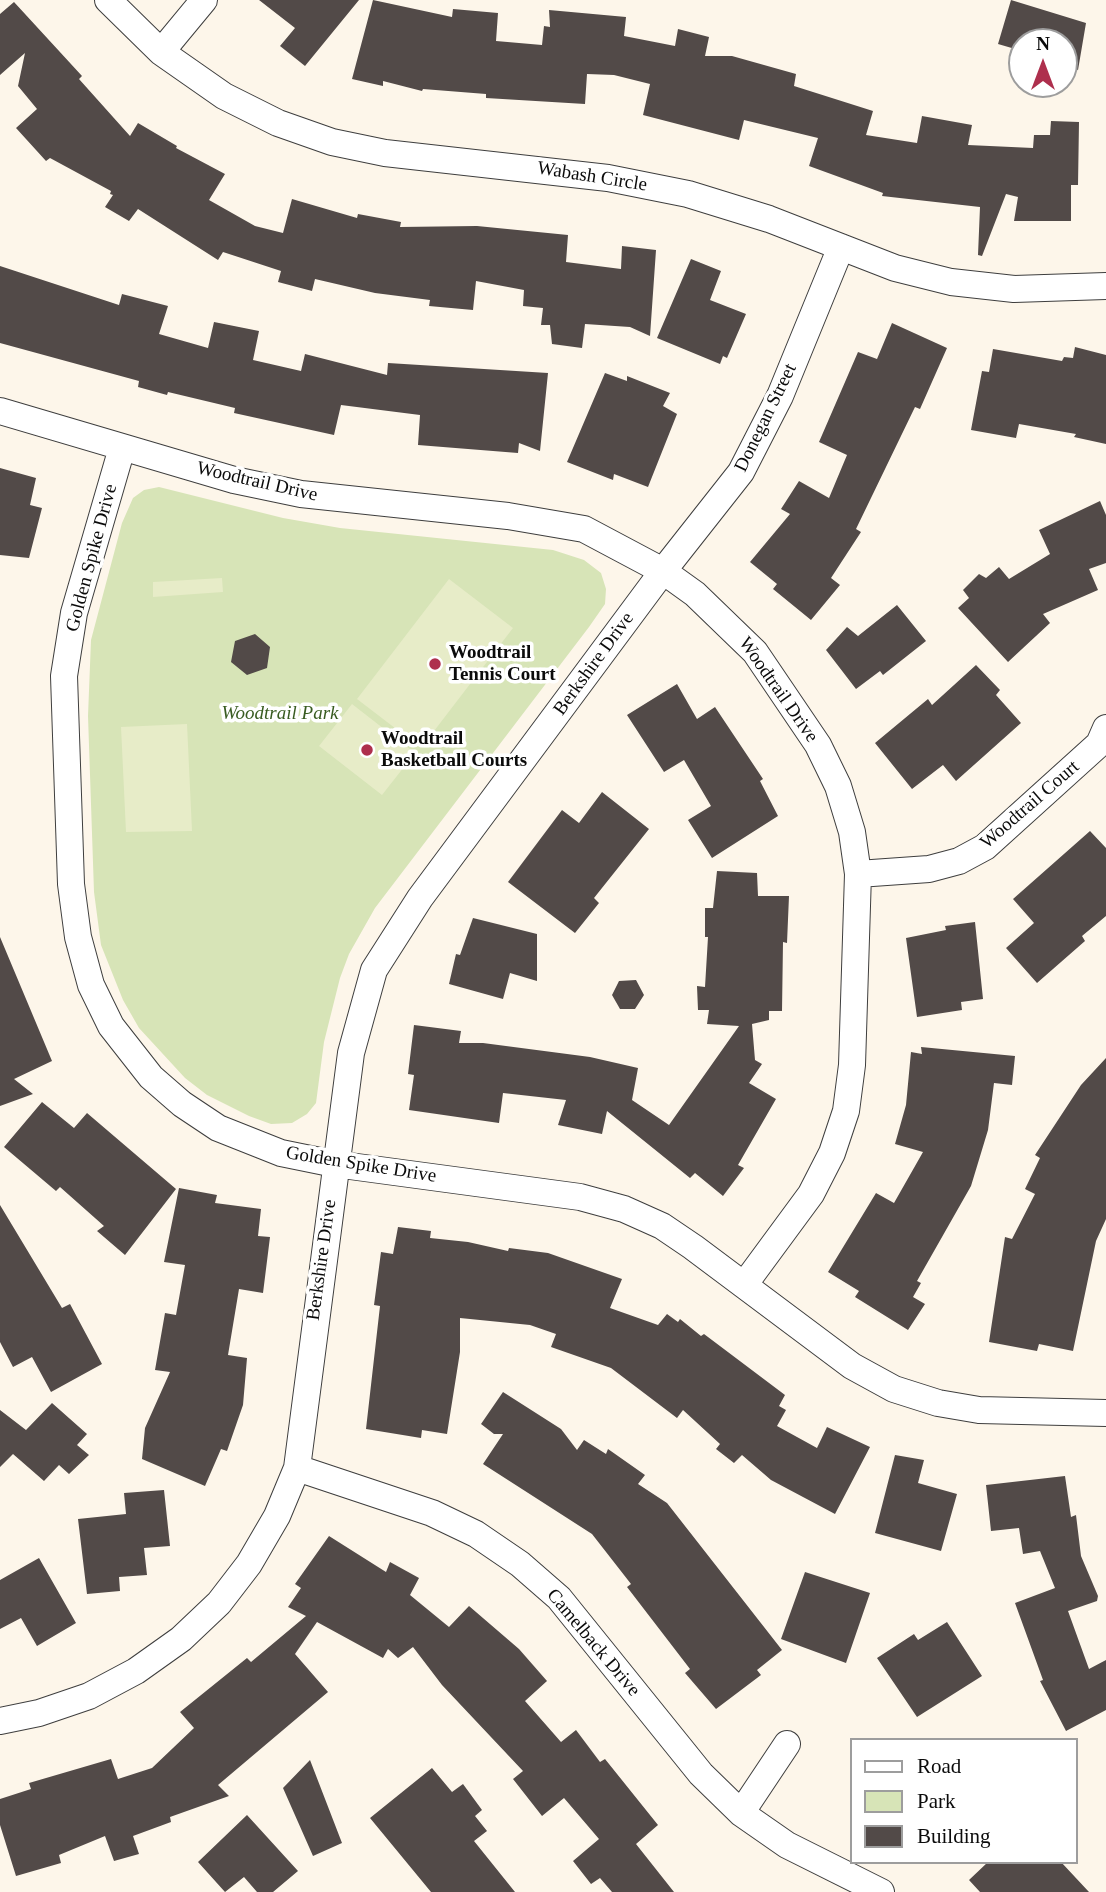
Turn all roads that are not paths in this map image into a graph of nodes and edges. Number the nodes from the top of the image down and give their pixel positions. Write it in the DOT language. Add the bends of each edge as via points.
graph roads {
  1 [pos="108,0"];
  2 [pos="204,0"];
  3 [pos="161,52"];
  4 [pos="841,247"];
  5 [pos="1106,286"];
  6 [pos="0,411"];
  7 [pos="122,448"];
  8 [pos="663,571"];
  9 [pos="1106,728"];
  10 [pos="858,874"];
  11 [pos="335,1164"];
  12 [pos="744,1285"];
  13 [pos="1106,1413"];
  14 [pos="297,1468"];
  15 [pos="0,1721"];
  16 [pos="788,1744"];
  17 [pos="741,1813"];
  18 [pos="881,1892"];
  1 -- 3 [label="street, Wabash Circle"];
  2 -- 3 [label="street"];
  3 -- 4 [label="street, Wabash Circle" via="224,96 332,142 385,153 608,178 688,194"];
  4 -- 5 [label="street, Wabash Circle" via="895,268 951,282 1014,289"];
  4 -- 8 [label="street, Donegan Street" via="780,396 741,472"];
  6 -- 7 [label="street, Woodtrail Drive"];
  7 -- 8 [label="street, Woodtrail Drive" via="301,494 571,526 604,538"];
  7 -- 11 [label="street, Golden Spike Drive" via="74,613 64,676 71,884 83,961 111,1026 165,1090 201,1118 240,1139"];
  8 -- 10 [label="street, Woodtrail Drive" via="725,620 755,652 818,745 838,786"];
  8 -- 11 [label="street, Berkshire Drive" via="420,898 374,970 351,1053"];
  9 -- 10 [label="street, Woodtrail Court" via="1099,744 985,847 929,869"];
  10 -- 12 [label="street, Woodtrail Drive" via="852,1065 846,1111 811,1194"];
  11 -- 12 [label="street, Golden Spike Drive" via="580,1197 613,1206 662,1226"];
  11 -- 14 [label="street, Berkshire Drive"];
  12 -- 13 [label="street, Golden Spike Drive" via="852,1366 894,1389 979,1410"];
  14 -- 15 [label="street, Berkshire Drive" via="277,1516 249,1564 219,1603 181,1639 136,1671 89,1696"];
  14 -- 17 [label="street, Camelback Drive" via="432,1513 476,1534 520,1564 559,1598 701,1774"];
  16 -- 17 [label="street"];
  17 -- 18 [label="street, Camelback Drive" via="788,1845"];
}
